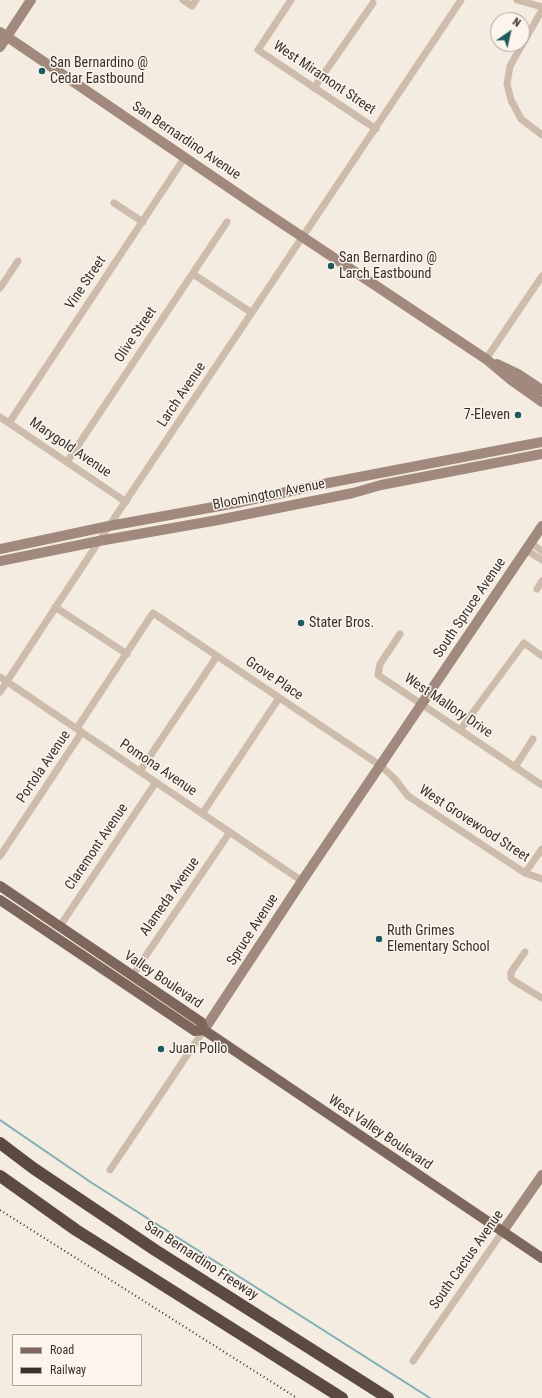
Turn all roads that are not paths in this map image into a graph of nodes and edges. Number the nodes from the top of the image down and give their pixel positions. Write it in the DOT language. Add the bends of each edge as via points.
graph roads {
  1 [pos="31,0"];
  2 [pos="183,0"];
  3 [pos="291,0"];
  4 [pos="462,0"];
  5 [pos="517,0"];
  6 [pos="194,3"];
  7 [pos="373,3"];
  8 [pos="542,7"];
  9 [pos="542,10"];
  10 [pos="3,34"];
  11 [pos="0,47"];
  12 [pos="314,88"];
  13 [pos="376,129"];
  14 [pos="542,134"];
  15 [pos="185,158"];
  16 [pos="114,203"];
  17 [pos="143,222"];
  18 [pos="228,222"];
  19 [pos="303,237"];
  20 [pos="18,261"];
  21 [pos="193,274"];
  22 [pos="542,276"];
  23 [pos="0,288"];
  24 [pos="252,313"];
  25 [pos="486,359"];
  26 [pos="542,390"];
  27 [pos="542,402"];
  28 [pos="0,417"];
  29 [pos="9,423"];
  30 [pos="542,442"];
  31 [pos="542,454"];
  32 [pos="67,462"];
  33 [pos="420,466"];
  34 [pos="381,485"];
  35 [pos="279,493"];
  36 [pos="126,502"];
  37 [pos="281,507"];
  38 [pos="109,526"];
  39 [pos="542,526"];
  40 [pos="99,541"];
  41 [pos="529,547"];
  42 [pos="0,548"];
  43 [pos="542,551"];
  44 [pos="542,560"];
  45 [pos="0,561"];
  46 [pos="542,581"];
  47 [pos="537,589"];
  48 [pos="55,608"];
  49 [pos="152,613"];
  50 [pos="400,634"];
  51 [pos="127,654"];
  52 [pos="217,656"];
  53 [pos="542,656"];
  54 [pos="0,677"];
  55 [pos="7,681"];
  56 [pos="0,692"];
  57 [pos="279,698"];
  58 [pos="422,705"];
  59 [pos="80,730"];
  60 [pos="460,730"];
  61 [pos="533,739"];
  62 [pos="381,766"];
  63 [pos="515,767"];
  64 [pos="140,771"];
  65 [pos="156,782"];
  66 [pos="542,785"];
  67 [pos="202,814"];
  68 [pos="230,832"];
  69 [pos="542,848"];
  70 [pos="0,856"];
  71 [pos="525,873"];
  72 [pos="542,879"];
  73 [pos="302,881"];
  74 [pos="0,886"];
  75 [pos="0,900"];
  76 [pos="60,926"];
  77 [pos="526,952"];
  78 [pos="132,976"];
  79 [pos="542,998"];
  80 [pos="204,1030"];
  81 [pos="0,1137"];
  82 [pos="0,1143"];
  83 [pos="27,1164"];
  84 [pos="110,1170"];
  85 [pos="542,1175"];
  86 [pos="0,1176"];
  87 [pos="503,1231"];
  88 [pos="542,1258"];
  89 [pos="413,1361"];
  90 [pos="342,1398"];
  91 [pos="388,1398"];
  1 -- 10 [label="main road"];
  2 -- 6 [label="street"];
  3 -- 12 [label="street, West Miramont Street" via="258,50"];
  4 -- 13 [label="street, Larch Avenue"];
  5 -- 8 [label="street"];
  7 -- 12 [label="street"];
  9 -- 14 [label="street" via="510,66 507,84 511,100 521,119"];
  10 -- 11 [label="main road"];
  10 -- 15 [label="main road, San Bernardino Avenue"];
  12 -- 13 [label="street, West Miramont Street"];
  13 -- 19 [label="street, Larch Avenue"];
  15 -- 17 [label="street, Vine Street"];
  15 -- 19 [label="main road, San Bernardino Avenue"];
  16 -- 17 [label="street"];
  17 -- 29 [label="street, Vine Street"];
  18 -- 21 [label="street, Olive Street"];
  19 -- 24 [label="street, Larch Avenue"];
  19 -- 25 [label="main road, San Bernardino Avenue"];
  20 -- 23 [label="street"];
  21 -- 24 [label="street"];
  21 -- 32 [label="street, Olive Street"];
  22 -- 25 [label="street"];
  24 -- 36 [label="street, Larch Avenue"];
  25 -- 26 [label="main road" via="518,374"];
  25 -- 27 [label="main road"];
  28 -- 29 [label="street, Marygold Avenue"];
  29 -- 32 [label="street, Marygold Avenue"];
  30 -- 33 [label="main road, Bloomington Avenue"];
  31 -- 34 [label="main road, Bloomington Avenue"];
  32 -- 36 [label="street, Marygold Avenue"];
  33 -- 34 [label="main road" via="417,472 396,477"];
  33 -- 35 [label="main road, Bloomington Avenue"];
  34 -- 37 [label="main road, Bloomington Avenue"];
  35 -- 37 [label="main road"];
  35 -- 38 [label="main road, Bloomington Avenue"];
  36 -- 38 [label="street, Larch Avenue"];
  37 -- 40 [label="main road, Bloomington Avenue"];
  38 -- 40 [label="street, Larch Avenue"];
  38 -- 42 [label="main road, Bloomington Avenue"];
  39 -- 41 [label="main road, South Spruce Avenue"];
  40 -- 45 [label="main road, Bloomington Avenue"];
  40 -- 48 [label="street, Larch Avenue"];
  41 -- 43 [label="street"];
  41 -- 44 [label="street"];
  41 -- 58 [label="main road, South Spruce Avenue"];
  46 -- 47 [label="street"];
  48 -- 51 [label="street"];
  48 -- 55 [label="street, Larch Avenue"];
  49 -- 51 [label="street, Portola Avenue"];
  49 -- 52 [label="street, Grove Place"];
  50 -- 58 [label="street, West Mallory Drive" via="380,664 378,675"];
  51 -- 59 [label="street, Portola Avenue"];
  52 -- 57 [label="street, Grove Place"];
  52 -- 64 [label="street"];
  53 -- 60 [label="street" via="524,643"];
  54 -- 55 [label="street, Pomona Avenue"];
  55 -- 56 [label="street, Larch Avenue"];
  55 -- 59 [label="street, Pomona Avenue"];
  57 -- 62 [label="street, Grove Place"];
  57 -- 67 [label="street"];
  58 -- 60 [label="street, West Mallory Drive"];
  58 -- 62 [label="main road, Spruce Avenue"];
  59 -- 64 [label="street, Pomona Avenue"];
  59 -- 70 [label="street, Portola Avenue"];
  60 -- 63 [label="street, West Mallory Drive"];
  61 -- 63 [label="street"];
  62 -- 71 [label="street, West Grovewood Street" via="408,796"];
  62 -- 73 [label="main road, Spruce Avenue"];
  63 -- 66 [label="street, West Mallory Drive"];
  64 -- 65 [label="street, Pomona Avenue"];
  65 -- 67 [label="street, Pomona Avenue"];
  65 -- 76 [label="street, Claremont Avenue"];
  67 -- 68 [label="street, Pomona Avenue"];
  68 -- 73 [label="street, Pomona Avenue"];
  68 -- 78 [label="street, Alameda Avenue"];
  69 -- 71 [label="street"];
  71 -- 72 [label="street, West Grovewood Street"];
  73 -- 80 [label="main road, Spruce Avenue"];
  74 -- 76 [label="main road, Valley Boulevard"];
  75 -- 80 [label="main road, Valley Boulevard" via="195,1031"];
  76 -- 78 [label="main road, Valley Boulevard"];
  77 -- 79 [label="street" via="511,972 512,978"];
  78 -- 80 [label="main road, Valley Boulevard" via="201,1022"];
  80 -- 84 [label="street, Spruce Avenue"];
  80 -- 87 [label="main road, West Valley Boulevard"];
  81 -- 83 [label="highway" via="20,1152"];
  82 -- 83 [label="highway, San Bernardino Freeway"];
  83 -- 91 [label="highway, San Bernardino Freeway" via="155,1250"];
  85 -- 87 [label="main road, South Cactus Avenue"];
  86 -- 90 [label="highway" via="76,1230"];
  87 -- 88 [label="main road, West Valley Boulevard"];
  87 -- 89 [label="street, South Cactus Avenue"];
}
